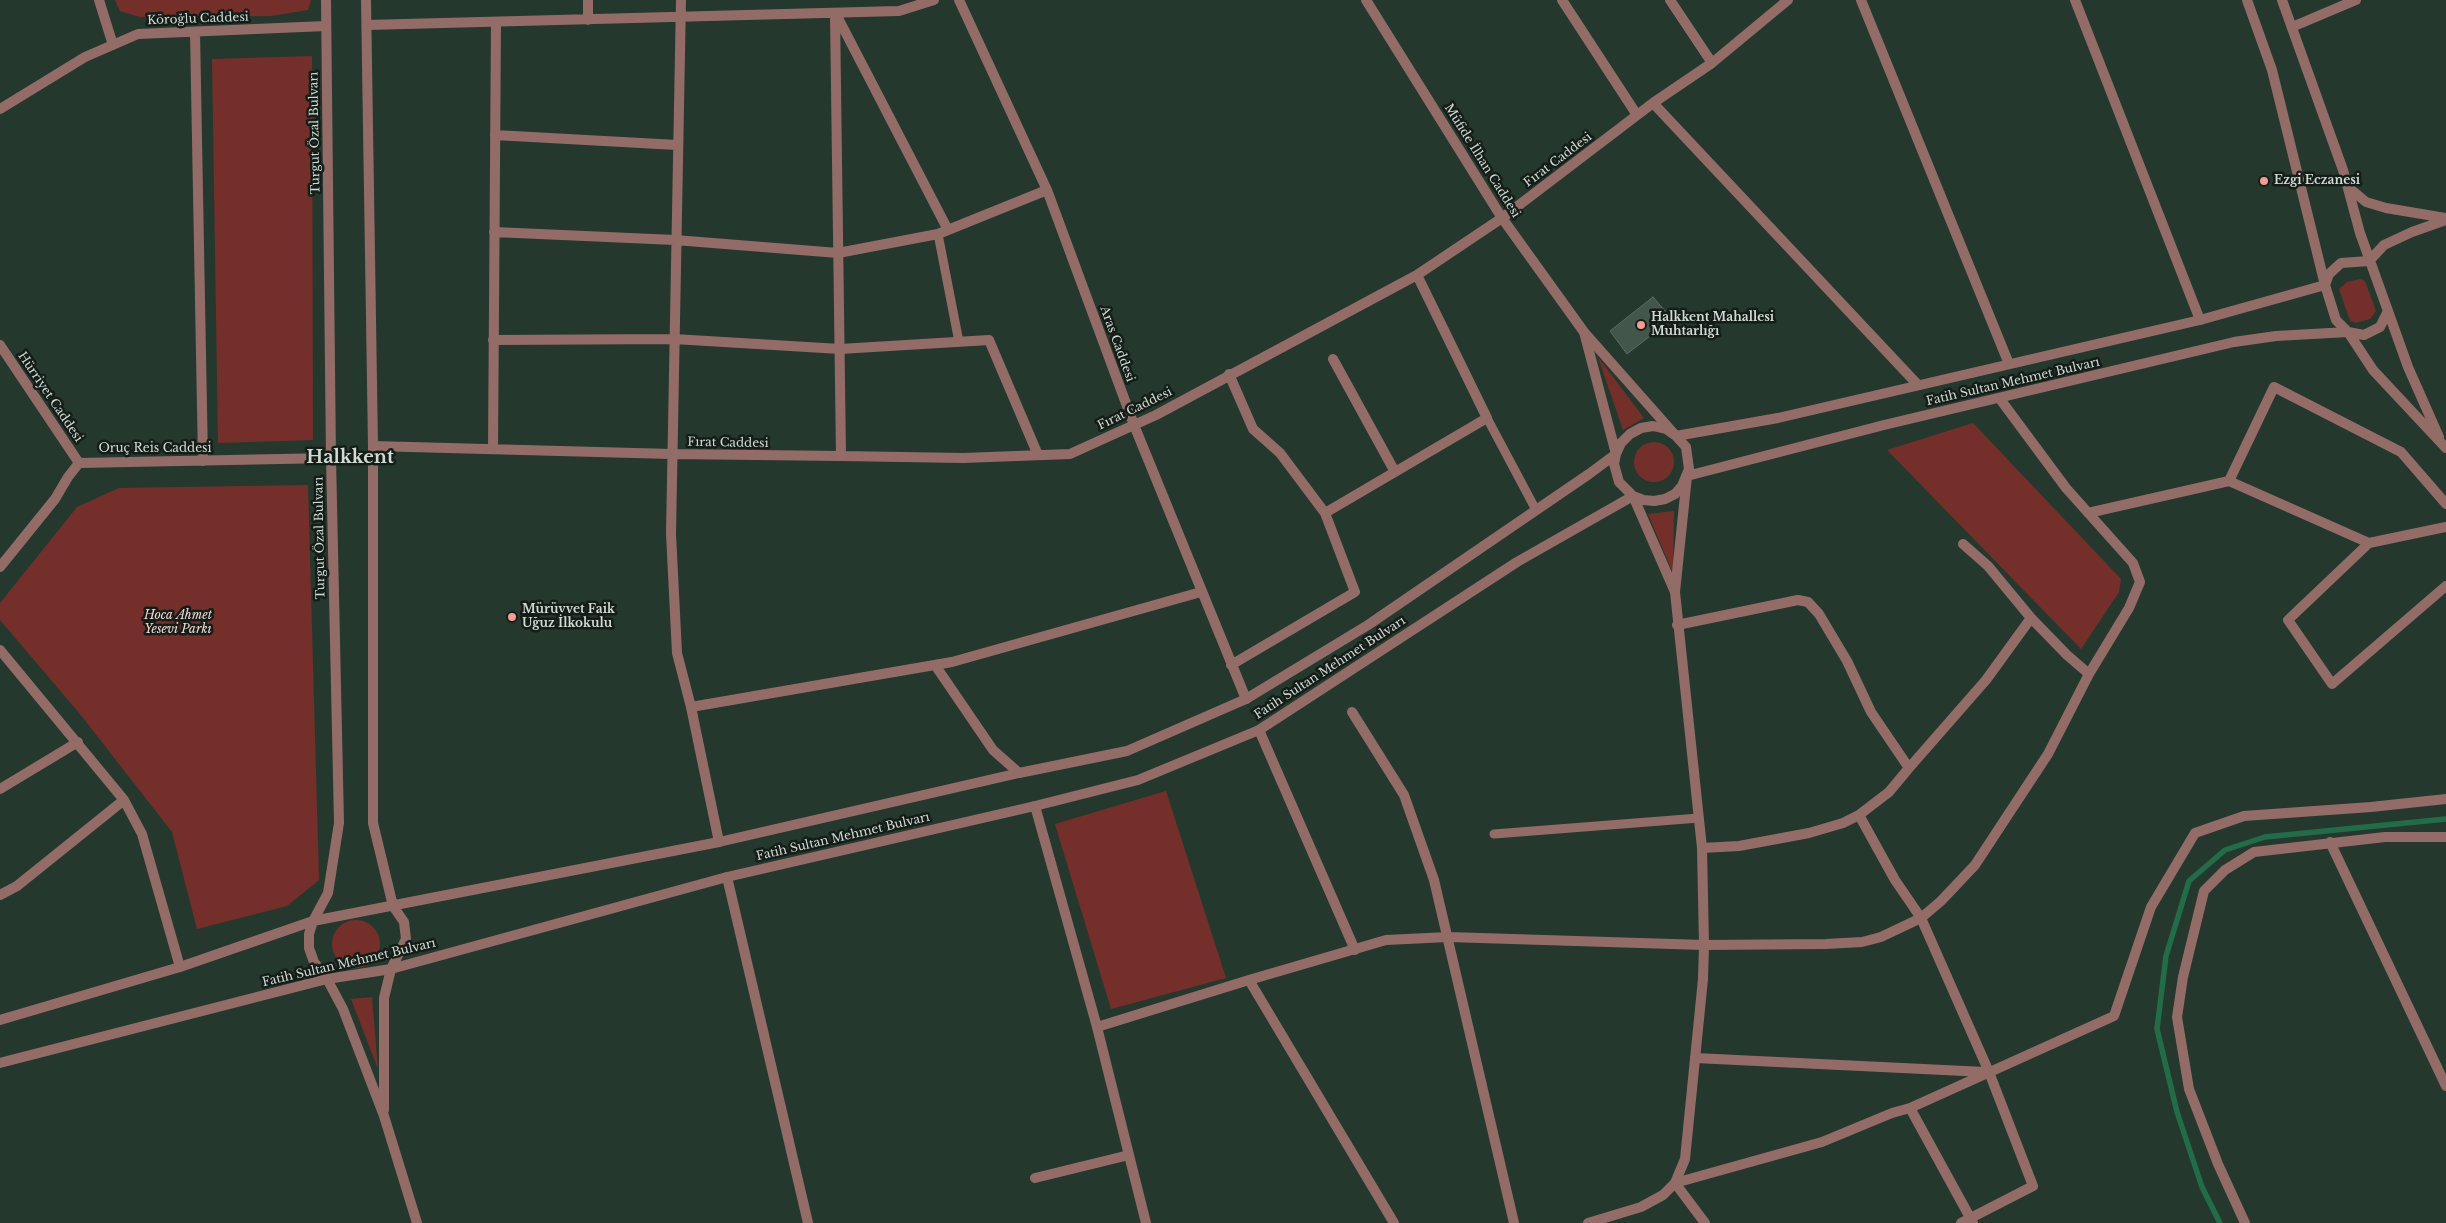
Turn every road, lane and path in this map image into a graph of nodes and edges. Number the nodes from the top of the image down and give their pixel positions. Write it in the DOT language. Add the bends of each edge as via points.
graph roads {
  1 [pos="99,0"];
  2 [pos="326,0"];
  3 [pos="366,0"];
  4 [pos="588,0"];
  5 [pos="681,0"];
  6 [pos="959,0"];
  7 [pos="1366,0"];
  8 [pos="1562,0"];
  9 [pos="1670,0"];
  10 [pos="1788,0"];
  11 [pos="1861,0"];
  12 [pos="2075,0"];
  13 [pos="2247,0"];
  14 [pos="2282,0"];
  15 [pos="2356,0"];
  16 [pos="929,1"];
  17 [pos="835,13"];
  18 [pos="680,17"];
  19 [pos="588,20"];
  20 [pos="496,22"];
  21 [pos="367,25"];
  22 [pos="326,26"];
  23 [pos="2292,28"];
  24 [pos="194,32"];
  25 [pos="113,45"];
  26 [pos="1712,63"];
  27 [pos="1653,103"];
  28 [pos="0,109"];
  29 [pos="1637,115"];
  30 [pos="495,135"];
  31 [pos="677,145"];
  32 [pos="2348,187"];
  33 [pos="1047,190"];
  34 [pos="1502,218"];
  35 [pos="2446,219"];
  36 [pos="948,230"];
  37 [pos="494,232"];
  38 [pos="938,234"];
  39 [pos="675,240"];
  40 [pos="838,253"];
  41 [pos="2369,261"];
  42 [pos="1416,275"];
  43 [pos="2325,285"];
  44 [pos="2388,311"];
  45 [pos="2200,320"];
  46 [pos="1584,332"];
  47 [pos="2348,332"];
  48 [pos="674,339"];
  49 [pos="494,340"];
  50 [pos="960,342"];
  51 [pos="0,345"];
  52 [pos="840,349"];
  53 [pos="1333,359"];
  54 [pos="2009,364"];
  55 [pos="1230,374"];
  56 [pos="1918,385"];
  57 [pos="2000,399"];
  58 [pos="1487,418"];
  59 [pos="1134,425"];
  60 [pos="1676,436"];
  61 [pos="373,446"];
  62 [pos="2444,446"];
  63 [pos="493,449"];
  64 [pos="672,454"];
  65 [pos="1616,454"];
  66 [pos="1038,455"];
  67 [pos="841,456"];
  68 [pos="331,458"];
  69 [pos="203,462"];
  70 [pos="79,463"];
  71 [pos="1395,472"];
  72 [pos="1687,476"];
  73 [pos="2229,481"];
  74 [pos="1632,496"];
  75 [pos="2446,504"];
  76 [pos="1536,510"];
  77 [pos="1326,513"];
  78 [pos="2088,513"];
  79 [pos="2446,527"];
  80 [pos="2369,543"];
  81 [pos="1964,544"];
  82 [pos="0,567"];
  83 [pos="2446,586"];
  84 [pos="1201,592"];
  85 [pos="1675,592"];
  86 [pos="2031,618"];
  87 [pos="1677,626"];
  88 [pos="0,650"];
  89 [pos="935,665"];
  90 [pos="1231,665"];
  91 [pos="2089,674"];
  92 [pos="1246,699"];
  93 [pos="691,707"];
  94 [pos="1352,712"];
  95 [pos="1259,730"];
  96 [pos="78,742"];
  97 [pos="1910,768"];
  98 [pos="1019,773"];
  99 [pos="0,789"];
  100 [pos="2446,799"];
  101 [pos="124,800"];
  102 [pos="1035,806"];
  103 [pos="1859,815"];
  104 [pos="1699,818"];
  105 [pos="1494,834"];
  106 [pos="2446,837"];
  107 [pos="720,842"];
  108 [pos="2330,842"];
  109 [pos="1702,848"];
  110 [pos="727,877"];
  111 [pos="0,895"];
  112 [pos="393,906"];
  113 [pos="1922,918"];
  114 [pos="313,921"];
  115 [pos="1448,936"];
  116 [pos="1704,944"];
  117 [pos="1355,950"];
  118 [pos="180,967"];
  119 [pos="391,969"];
  120 [pos="327,979"];
  121 [pos="1250,980"];
  122 [pos="0,1020"];
  123 [pos="1097,1027"];
  124 [pos="1695,1058"];
  125 [pos="0,1063"];
  126 [pos="1989,1072"];
  127 [pos="2446,1086"];
  128 [pos="1910,1108"];
  129 [pos="384,1116"];
  130 [pos="1129,1155"];
  131 [pos="1035,1178"];
  132 [pos="1674,1183"];
  133 [pos="1968,1222"];
  134 [pos="417,1223"];
  135 [pos="808,1223"];
  136 [pos="1146,1223"];
  137 [pos="1394,1223"];
  138 [pos="1514,1223"];
  139 [pos="1588,1223"];
  140 [pos="1704,1223"];
  141 [pos="2245,1223"];
  1 -- 25 [label="street"];
  2 -- 22 [label="street, Turgut Özal Bulvarı"];
  3 -- 21 [label="street"];
  4 -- 19 [label="street"];
  5 -- 18 [label="street"];
  6 -- 33 [label="street, Aras Caddesi"];
  7 -- 34 [label="street, Müfide İlhan Caddesi"];
  8 -- 29 [label="street"];
  9 -- 26 [label="street"];
  10 -- 26 [label="street, Fırat Caddesi"];
  11 -- 54 [label="street"];
  12 -- 45 [label="street"];
  13 -- 43 [label="street" via="2272,70"];
  14 -- 23 [label="street"];
  15 -- 23 [label="street"];
  16 -- 17 [label="street" via="899,11"];
  17 -- 18 [label="street"];
  17 -- 36 [label="street"];
  17 -- 40 [label="street"];
  18 -- 19 [label="street"];
  18 -- 31 [label="street"];
  19 -- 20 [label="street"];
  20 -- 21 [label="street"];
  20 -- 30 [label="street"];
  21 -- 61 [label="street"];
  22 -- 24 [label="street, Köroğlu Caddesi"];
  22 -- 68 [label="street, Turgut Özal Bulvarı"];
  23 -- 32 [label="street"];
  24 -- 25 [label="street, Köroğlu Caddesi" via="138,34"];
  24 -- 69 [label="street"];
  25 -- 28 [label="street, Köroğlu Caddesi" via="85,57"];
  26 -- 27 [label="street, Fırat Caddesi"];
  27 -- 29 [label="street, Fırat Caddesi"];
  27 -- 56 [label="street"];
  29 -- 34 [label="street, Fırat Caddesi"];
  30 -- 31 [label="street"];
  30 -- 37 [label="street"];
  31 -- 39 [label="street"];
  32 -- 35 [label="street" via="2366,202"];
  32 -- 41 [label="street"];
  33 -- 36 [label="street"];
  33 -- 59 [label="street, Aras Caddesi"];
  34 -- 42 [label="street, Fırat Caddesi"];
  34 -- 46 [label="street, Müfide İlhan Caddesi"];
  35 -- 41 [label="street" via="2384,245"];
  36 -- 38 [label="street"];
  37 -- 39 [label="street"];
  37 -- 49 [label="street"];
  38 -- 40 [label="street"];
  38 -- 50 [label="lane"];
  39 -- 40 [label="street"];
  39 -- 48 [label="street"];
  40 -- 52 [label="street"];
  41 -- 43 [label="street" via="2341,263 2329,274"];
  41 -- 44 [label="street"];
  42 -- 55 [label="street, Fırat Caddesi"];
  42 -- 58 [label="street"];
  43 -- 45 [label="street, Fatih Sultan Mehmet Bulvarı"];
  43 -- 47 [label="street" via="2336,320"];
  44 -- 47 [label="street" via="2380,327 2373,332 2364,335"];
  44 -- 62 [label="street" via="2408,367"];
  45 -- 54 [label="street, Fatih Sultan Mehmet Bulvarı"];
  46 -- 60 [label="street, Müfide İlhan Caddesi"];
  46 -- 65 [label="street"];
  47 -- 57 [label="street, Fatih Sultan Mehmet Bulvarı" via="2234,342"];
  47 -- 62 [label="street" via="2373,370"];
  48 -- 49 [label="street"];
  48 -- 52 [label="street"];
  48 -- 64 [label="street"];
  49 -- 63 [label="street"];
  50 -- 52 [label="street"];
  50 -- 66 [label="street" via="989,340"];
  51 -- 70 [label="street, Hürriyet Caddesi"];
  52 -- 67 [label="street"];
  53 -- 71 [label="street"];
  54 -- 56 [label="street, Fatih Sultan Mehmet Bulvarı"];
  55 -- 59 [label="street, Fırat Caddesi"];
  55 -- 77 [label="street" via="1252,429 1280,453"];
  56 -- 60 [label="street, Fatih Sultan Mehmet Bulvarı" via="1778,418"];
  57 -- 72 [label="street, Fatih Sultan Mehmet Bulvarı"];
  57 -- 78 [label="street"];
  58 -- 71 [label="street"];
  58 -- 76 [label="lane"];
  59 -- 66 [label="street, Fırat Caddesi" via="1070,454"];
  59 -- 84 [label="street, Aras Caddesi"];
  60 -- 65 [label="street" via="1653,426 1641,428 1621,443"];
  60 -- 72 [label="street" via="1688,454"];
  61 -- 63 [label="street, Fırat Caddesi"];
  61 -- 112 [label="street" via="374,823"];
  63 -- 64 [label="street, Fırat Caddesi"];
  64 -- 67 [label="street, Fırat Caddesi"];
  64 -- 93 [label="street" via="671,534 677,652"];
  65 -- 74 [label="street" via="1616,473"];
  65 -- 76 [label="street, Fatih Sultan Mehmet Bulvarı"];
  66 -- 67 [label="street, Fırat Caddesi" via="963,458"];
  68 -- 69 [label="street, Oruç Reis Caddesi"];
  68 -- 114 [label="street, Turgut Özal Bulvarı" via="339,823 328,893"];
  69 -- 70 [label="street, Oruç Reis Caddesi"];
  70 -- 82 [label="street" via="55,499"];
  71 -- 77 [label="street"];
  72 -- 74 [label="street" via="1682,486 1665,499 1654,501"];
  72 -- 85 [label="street"];
  73 -- 75 [label="street" via="2274,387 2401,452"];
  73 -- 78 [label="street"];
  73 -- 80 [label="street"];
  74 -- 85 [label="street"];
  74 -- 95 [label="street, Fatih Sultan Mehmet Bulvarı" via="1517,562"];
  76 -- 92 [label="street, Fatih Sultan Mehmet Bulvarı" via="1368,625"];
  77 -- 90 [label="street" via="1355,592"];
  78 -- 91 [label="street" via="2133,563 2140,582 2129,608"];
  79 -- 80 [label="street"];
  80 -- 83 [label="street" via="2288,620 2332,684"];
  81 -- 86 [label="street" via="1988,566"];
  84 -- 89 [label="street"];
  84 -- 90 [label="street, Aras Caddesi"];
  85 -- 87 [label="street"];
  86 -- 91 [label="street"];
  86 -- 97 [label="street" via="1986,680"];
  87 -- 97 [label="street" via="1798,600 1808,602 1819,614 1847,662 1871,712"];
  87 -- 104 [label="street"];
  88 -- 96 [label="street"];
  89 -- 93 [label="street"];
  89 -- 98 [label="street" via="993,750"];
  90 -- 92 [label="street, Aras Caddesi"];
  91 -- 113 [label="street" via="2048,754 1976,865"];
  92 -- 98 [label="street, Fatih Sultan Mehmet Bulvarı" via="1127,751"];
  93 -- 107 [label="street"];
  94 -- 115 [label="street" via="1404,794 1434,880"];
  95 -- 102 [label="street, Fatih Sultan Mehmet Bulvarı" via="1138,780"];
  95 -- 117 [label="street"];
  96 -- 99 [label="street"];
  96 -- 101 [label="street"];
  97 -- 103 [label="street" via="1889,792"];
  98 -- 107 [label="street, Fatih Sultan Mehmet Bulvarı"];
  100 -- 126 [label="street" via="2244,816 2195,833 2151,907 2114,1016"];
  101 -- 111 [label="street" via="17,886"];
  101 -- 118 [label="street" via="142,834"];
  102 -- 110 [label="street, Fatih Sultan Mehmet Bulvarı"];
  102 -- 123 [label="street"];
  103 -- 109 [label="street" via="1809,833 1739,846"];
  103 -- 113 [label="street" via="1895,880"];
  104 -- 105 [label="lane"];
  104 -- 109 [label="street"];
  106 -- 108 [label="street" via="2385,837"];
  107 -- 112 [label="street, Fatih Sultan Mehmet Bulvarı"];
  108 -- 127 [label="street"];
  108 -- 141 [label="street" via="2254,852 2225,870 2204,891 2189,947 2177,1017 2189,1089"];
  109 -- 116 [label="street"];
  110 -- 119 [label="street, Fatih Sultan Mehmet Bulvarı"];
  110 -- 135 [label="street"];
  112 -- 114 [label="street, Fatih Sultan Mehmet Bulvarı"];
  112 -- 119 [label="street" via="404,922 406,939"];
  113 -- 116 [label="street" via="1902,929 1862,942 1786,946"];
  113 -- 126 [label="street"];
  114 -- 118 [label="street, Fatih Sultan Mehmet Bulvarı"];
  114 -- 120 [label="street" via="309,934 310,948 314,962"];
  115 -- 116 [label="street"];
  115 -- 117 [label="street" via="1386,940"];
  115 -- 138 [label="street"];
  116 -- 124 [label="street"];
  117 -- 121 [label="street"];
  118 -- 122 [label="street, Fatih Sultan Mehmet Bulvarı"];
  119 -- 120 [label="street, Fatih Sultan Mehmet Bulvarı"];
  119 -- 129 [label="street" via="384,998"];
  120 -- 125 [label="street, Fatih Sultan Mehmet Bulvarı"];
  120 -- 129 [label="street" via="343,1009"];
  121 -- 123 [label="street"];
  121 -- 137 [label="street"];
  123 -- 130 [label="street"];
  124 -- 126 [label="street"];
  124 -- 132 [label="street" via="1685,1160"];
  126 -- 128 [label="street"];
  126 -- 133 [label="street" via="2032,1186"];
  128 -- 132 [label="street" via="1822,1142"];
  128 -- 133 [label="street"];
  129 -- 134 [label="street"];
  130 -- 131 [label="street"];
  130 -- 136 [label="street"];
  132 -- 139 [label="street" via="1663,1195 1641,1207"];
  132 -- 140 [label="street"];
}
